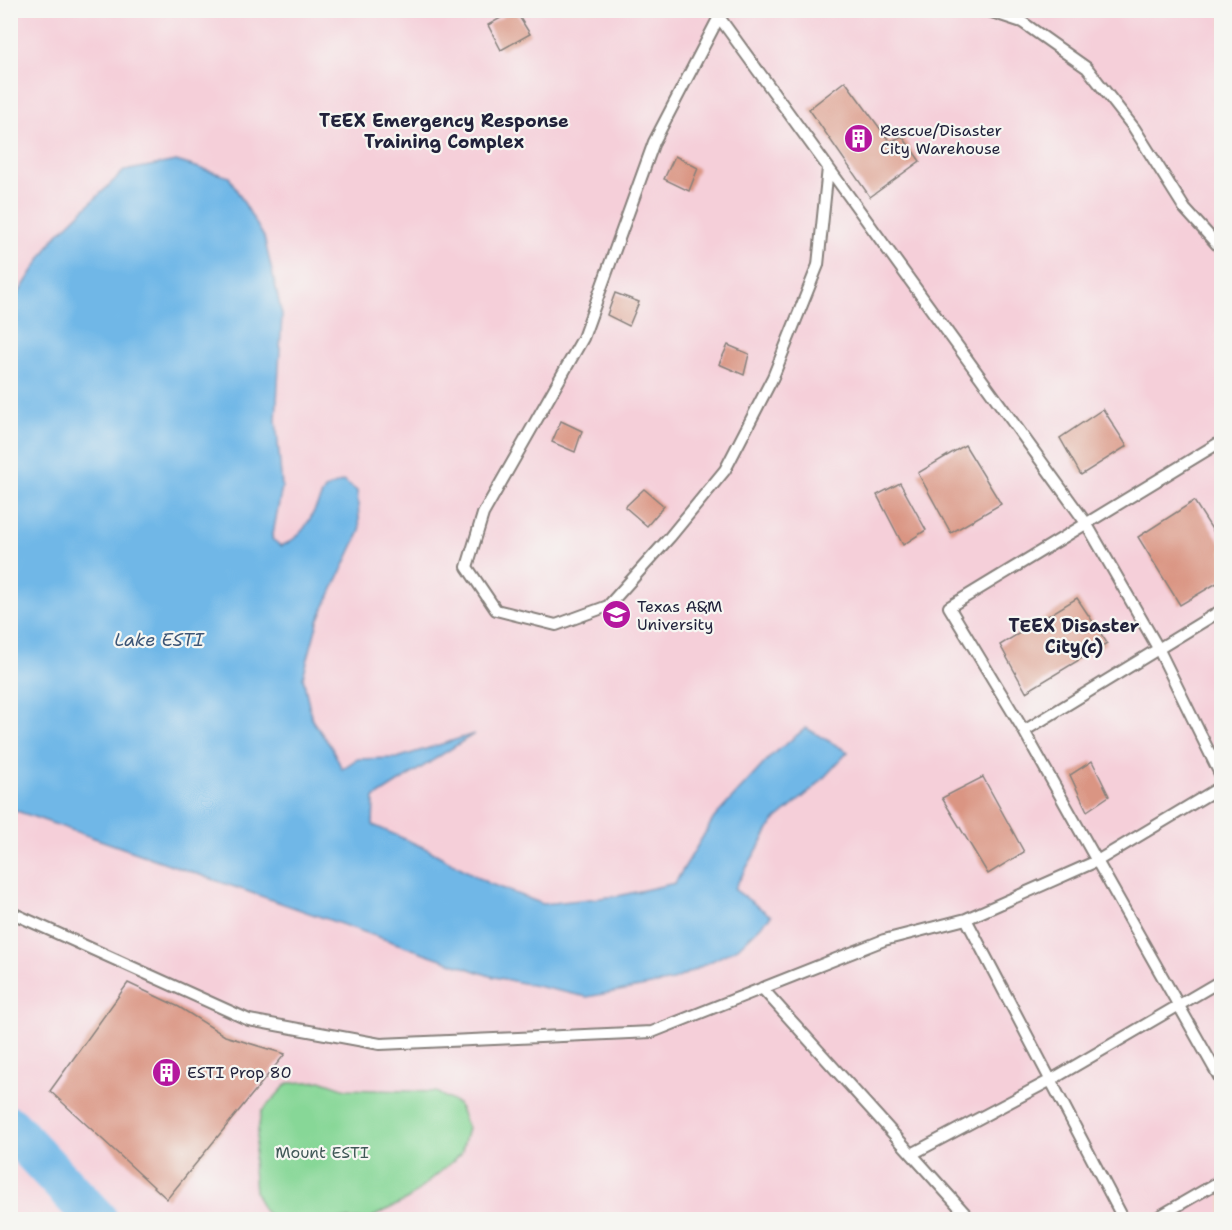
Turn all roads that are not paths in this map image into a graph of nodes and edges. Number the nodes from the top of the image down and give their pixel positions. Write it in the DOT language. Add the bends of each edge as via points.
graph roads {
  1 [pos="986,10"];
  2 [pos="719,14"];
  3 [pos="828,168"];
  4 [pos="1221,250"];
  5 [pos="1221,441"];
  6 [pos="1086,523"];
  7 [pos="1221,610"];
  8 [pos="1158,648"];
  9 [pos="1024,731"];
  10 [pos="1221,778"];
  11 [pos="1221,786"];
  12 [pos="1097,861"];
  13 [pos="10,912"];
  14 [pos="966,919"];
  15 [pos="1221,980"];
  16 [pos="762,988"];
  17 [pos="1179,1004"];
  18 [pos="1052,1080"];
  19 [pos="1221,1082"];
  20 [pos="912,1154"];
  21 [pos="1221,1180"];
  22 [pos="971,1220"];
  23 [pos="1124,1220"];
  24 [pos="1153,1220"];
  1 -- 4 [label="lane" via="1022,21 1087,68 1134,128 1185,209"];
  2 -- 3 [label="lane"];
  2 -- 3 [label="lane" via="654,142 583,338 483,514 467,567 496,610 556,625 608,606 725,470 772,377 818,265"];
  3 -- 6 [label="lane"];
  5 -- 6 [label="lane"];
  6 -- 8 [label="lane"];
  6 -- 9 [label="lane" via="949,607"];
  7 -- 8 [label="lane"];
  8 -- 9 [label="lane"];
  8 -- 10 [label="lane"];
  9 -- 12 [label="lane"];
  11 -- 12 [label="lane"];
  12 -- 14 [label="lane"];
  12 -- 17 [label="lane"];
  13 -- 16 [label="lane" via="249,1020 380,1044 652,1032"];
  14 -- 16 [label="lane" via="884,940"];
  14 -- 18 [label="lane"];
  15 -- 17 [label="lane"];
  16 -- 20 [label="lane"];
  17 -- 18 [label="lane"];
  17 -- 19 [label="lane"];
  18 -- 20 [label="lane"];
  18 -- 23 [label="lane"];
  20 -- 22 [label="lane"];
  21 -- 24 [label="lane"];
}
